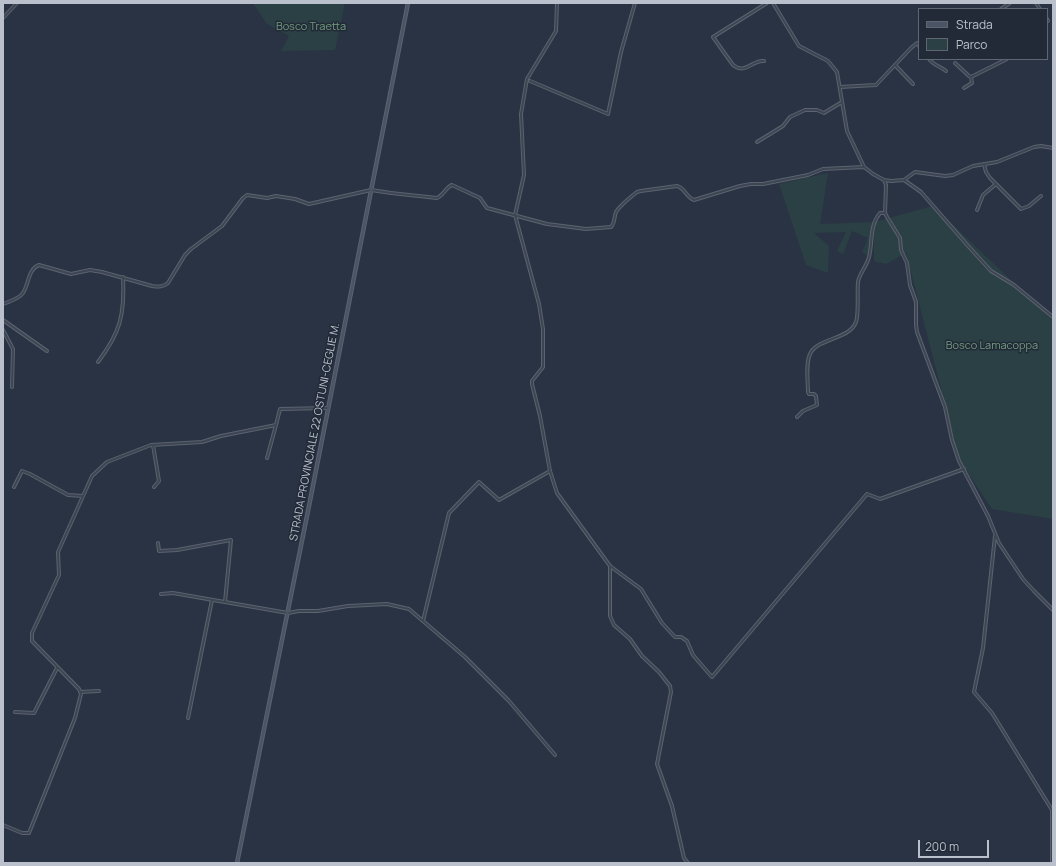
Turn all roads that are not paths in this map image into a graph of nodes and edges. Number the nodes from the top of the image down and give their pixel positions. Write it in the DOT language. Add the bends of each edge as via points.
graph roads {
  1 [pos="17,3"];
  2 [pos="408,3"];
  3 [pos="558,3"];
  4 [pos="635,3"];
  5 [pos="767,3"];
  6 [pos="773,3"];
  7 [pos="3,18"];
  8 [pos="918,45"];
  9 [pos="930,60"];
  10 [pos="1005,60"];
  11 [pos="764,61"];
  12 [pos="956,63"];
  13 [pos="895,65"];
  14 [pos="946,71"];
  15 [pos="971,77"];
  16 [pos="530,81"];
  17 [pos="913,84"];
  18 [pos="840,87"];
  19 [pos="964,88"];
  20 [pos="842,102"];
  21 [pos="757,142"];
  22 [pos="1053,148"];
  23 [pos="984,164"];
  24 [pos="864,167"];
  25 [pos="884,180"];
  26 [pos="904,180"];
  27 [pos="996,184"];
  28 [pos="371,190"];
  29 [pos="1041,196"];
  30 [pos="976,210"];
  31 [pos="885,213"];
  32 [pos="515,216"];
  33 [pos="123,278"];
  34 [pos="3,304"];
  35 [pos="1053,317"];
  36 [pos="3,320"];
  37 [pos="3,330"];
  38 [pos="48,351"];
  39 [pos="98,362"];
  40 [pos="12,387"];
  41 [pos="328,408"];
  42 [pos="797,417"];
  43 [pos="276,425"];
  44 [pos="153,445"];
  45 [pos="268,458"];
  46 [pos="964,469"];
  47 [pos="550,471"];
  48 [pos="14,486"];
  49 [pos="154,487"];
  50 [pos="83,496"];
  51 [pos="996,534"];
  52 [pos="158,543"];
  53 [pos="999,543"];
  54 [pos="995,545"];
  55 [pos="610,566"];
  56 [pos="161,594"];
  57 [pos="212,600"];
  58 [pos="225,602"];
  59 [pos="1052,609"];
  60 [pos="288,613"];
  61 [pos="423,621"];
  62 [pos="58,668"];
  63 [pos="99,691"];
  64 [pos="80,692"];
  65 [pos="15,712"];
  66 [pos="188,718"];
  67 [pos="555,755"];
  68 [pos="3,825"];
  69 [pos="237,863"];
  70 [pos="688,863"];
  71 [pos="1052,863"];
  1 -- 7 [label="street"];
  2 -- 28 [label="main road, STRADA PROVINCIALE 22 OSTUNI-CEGLIE M."];
  3 -- 32 [label="street" via="556,31 527,79 521,114 524,175"];
  4 -- 16 [label="street" via="621,52 608,114"];
  5 -- 11 [label="street" via="713,37 737,68 743,69"];
  6 -- 18 [label="street" via="799,46 833,66"];
  8 -- 13 [label="street" via="916,43"];
  9 -- 14 [label="street"];
  10 -- 15 [label="street"];
  12 -- 15 [label="street"];
  13 -- 17 [label="street"];
  13 -- 18 [label="street" via="876,85"];
  15 -- 19 [label="street" via="972,84"];
  18 -- 20 [label="street"];
  20 -- 21 [label="street" via="824,113 805,110 790,117 783,126"];
  20 -- 24 [label="street" via="847,131"];
  22 -- 23 [label="street" via="1034,147 997,162"];
  23 -- 26 [label="street" via="945,176 912,172"];
  23 -- 27 [label="street" via="986,172"];
  24 -- 25 [label="street"];
  24 -- 32 [label="street" via="824,169 808,175 740,186 694,200 677,186 641,191 619,208 615,214 614,224 608,228 586,229 547,224"];
  25 -- 26 [label="street"];
  25 -- 31 [label="street"];
  26 -- 35 [label="street" via="921,192 991,270 1014,284"];
  27 -- 29 [label="street" via="1021,209"];
  27 -- 30 [label="street" via="983,195"];
  28 -- 32 [label="street" via="437,198 452,185 480,198 486,208"];
  28 -- 33 [label="street" via="309,204 276,196 247,196 222,226 188,252 164,286 152,286"];
  28 -- 41 [label="main road, STRADA PROVINCIALE 22 OSTUNI-CEGLIE M."];
  31 -- 42 [label="street" via="880,213 874,222 869,257 858,281 856,322 851,330 819,345 811,352 807,369 808,392 816,396 817,405 803,411"];
  31 -- 46 [label="street" via="900,238 916,302 917,332 945,407 954,450"];
  32 -- 47 [label="street" via="543,328 543,364 532,384"];
  33 -- 34 [label="street" via="90,270 71,274 39,265 32,269 24,292"];
  33 -- 39 [label="street" via="124,305 119,326 113,341"];
  36 -- 38 [label="street"];
  37 -- 40 [label="street" via="13,349"];
  41 -- 43 [label="street" via="280,409"];
  41 -- 60 [label="main road, STRADA PROVINCIALE 22 OSTUNI-CEGLIE M."];
  43 -- 44 [label="street" via="202,442"];
  43 -- 45 [label="street"];
  44 -- 49 [label="street" via="159,481"];
  44 -- 50 [label="street" via="107,462 92,476"];
  46 -- 51 [label="street"];
  46 -- 55 [label="street" via="880,499 867,494 712,677 693,655 688,641 675,637 662,623 641,589"];
  47 -- 55 [label="street" via="557,493"];
  47 -- 61 [label="street" via="499,500 479,482 448,513"];
  48 -- 50 [label="street" via="22,471 68,494"];
  50 -- 62 [label="street" via="58,552 59,575 31,638"];
  51 -- 53 [label="street"];
  51 -- 54 [label="street"];
  52 -- 58 [label="street" via="159,551 231,540"];
  53 -- 54 [label="street"];
  53 -- 59 [label="street" via="1023,579"];
  54 -- 71 [label="street" via="983,648 974,692 992,713 1052,810"];
  55 -- 70 [label="street" via="610,616 614,625 630,639 670,686 657,764 672,806 684,858"];
  56 -- 57 [label="street" via="173,593"];
  57 -- 58 [label="street"];
  57 -- 66 [label="street"];
  58 -- 60 [label="street"];
  60 -- 61 [label="street" via="387,604 409,609"];
  60 -- 69 [label="main road, STRADA PROVINCIALE 22 OSTUNI-CEGLIE M."];
  61 -- 67 [label="street" via="465,657 509,701"];
  62 -- 64 [label="street"];
  62 -- 65 [label="street" via="34,713"];
  63 -- 64 [label="street"];
  64 -- 68 [label="street" via="75,718 28,833"];
}
